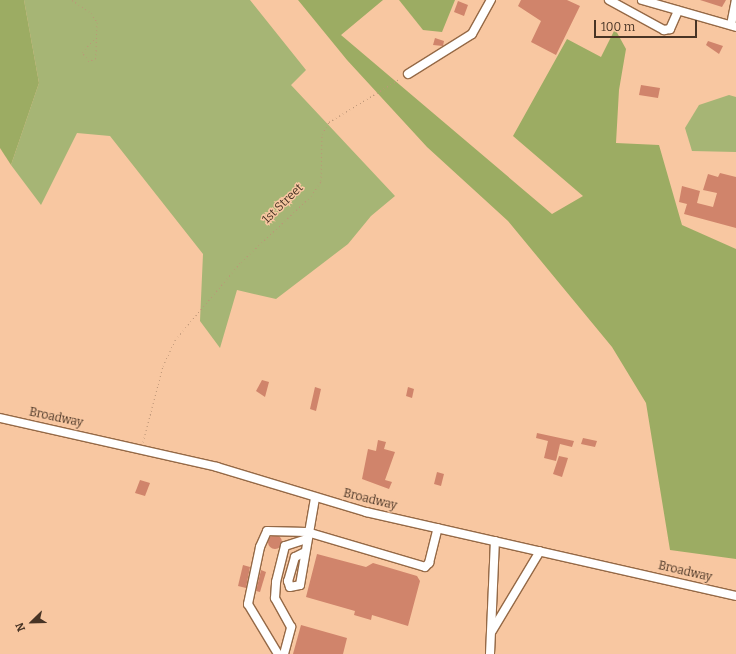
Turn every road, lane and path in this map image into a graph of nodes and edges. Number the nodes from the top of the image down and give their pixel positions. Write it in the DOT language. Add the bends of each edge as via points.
graph roads {
  1 [pos="72,0"];
  2 [pos="491,0"];
  3 [pos="609,0"];
  4 [pos="642,0"];
  5 [pos="736,0"];
  6 [pos="678,11"];
  7 [pos="733,26"];
  8 [pos="94,39"];
  9 [pos="408,74"];
  10 [pos="0,418"];
  11 [pos="141,449"];
  12 [pos="315,498"];
  13 [pos="438,528"];
  14 [pos="306,535"];
  15 [pos="495,541"];
  16 [pos="540,551"];
  17 [pos="303,553"];
  18 [pos="736,596"];
  19 [pos="491,634"];
  20 [pos="278,654"];
  21 [pos="284,654"];
  22 [pos="490,654"];
  1 -- 8 [label="path" via="95,17"];
  2 -- 9 [label="street" via="472,34"];
  3 -- 6 [label="street" via="664,30 670,29"];
  4 -- 6 [label="street"];
  5 -- 7 [label="street"];
  6 -- 7 [label="street"];
  8 -- 8 [label="path" via="82,52 89,61 96,58"];
  9 -- 11 [label="path, 1st Street" via="329,122 322,134 321,181 311,196 242,262 175,340 164,366"];
  10 -- 11 [label="street, Broadway"];
  11 -- 12 [label="street, Broadway" via="217,467"];
  12 -- 13 [label="street, Broadway"];
  12 -- 14 [label="street"];
  13 -- 14 [label="street" via="430,563 425,567"];
  13 -- 15 [label="street, Broadway"];
  14 -- 17 [label="street"];
  14 -- 20 [label="street" via="267,531 251,585 248,604"];
  14 -- 21 [label="street" via="285,546 274,592 291,627"];
  15 -- 16 [label="street, Broadway"];
  15 -- 19 [label="street"];
  16 -- 18 [label="street, Broadway"];
  16 -- 19 [label="street"];
  19 -- 22 [label="street"];
}
